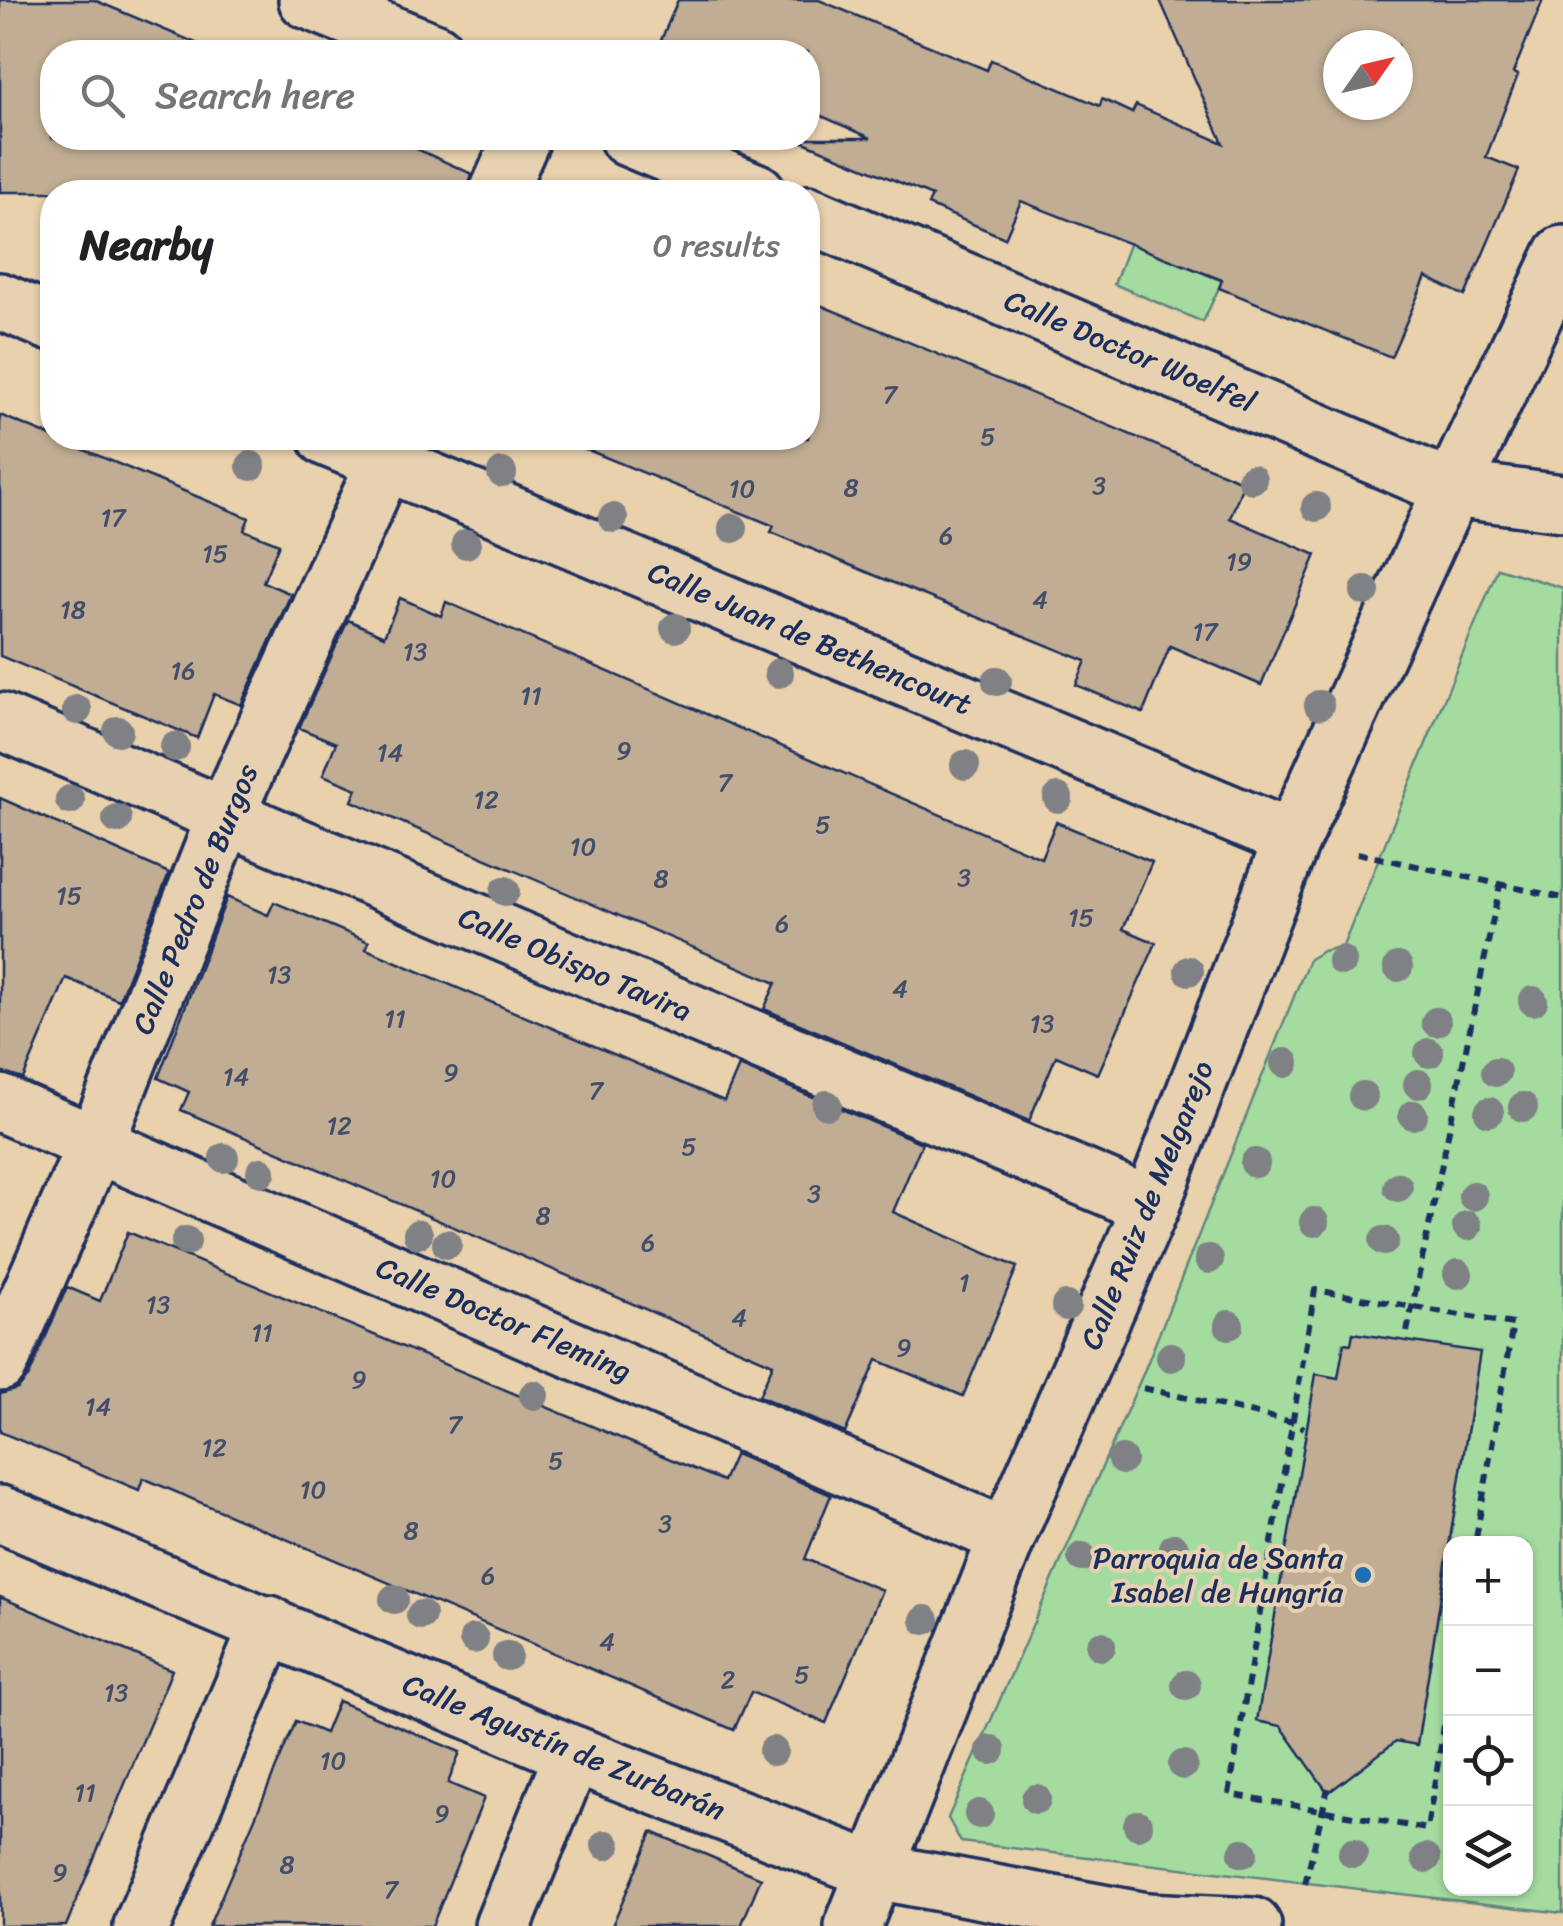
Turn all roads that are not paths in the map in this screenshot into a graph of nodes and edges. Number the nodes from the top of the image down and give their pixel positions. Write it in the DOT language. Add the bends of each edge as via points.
graph roads {
  1 [pos="308,0"];
  2 [pos="406,40"];
  3 [pos="517,150"];
  4 [pos="657,150"];
  5 [pos="503,180"];
  6 [pos="728,180"];
  7 [pos="820,219"];
  8 [pos="1563,254"];
  9 [pos="0,301"];
  10 [pos="40,318"];
  11 [pos="391,450"];
  12 [pos="1452,489"];
  13 [pos="1563,504"];
  14 [pos="0,721"];
  15 [pos="225,817"];
  16 [pos="1292,839"];
  17 [pos="0,1103"];
  18 [pos="96,1143"];
  19 [pos="1151,1206"];
  20 [pos="0,1363"];
  21 [pos="0,1514"];
  22 [pos="1007,1537"];
  23 [pos="269,1624"];
  24 [pos="573,1754"];
  25 [pos="875,1872"];
  26 [pos="1138,1924"];
  27 [pos="142,1926"];
  28 [pos="503,1926"];
  29 [pos="853,1926"];
  30 [pos="1253,1926"];
  1 -- 2 [label="street"];
  3 -- 5 [label="street"];
  4 -- 6 [label="street"];
  7 -- 12 [label="street, Calle Doctor Woelfel"];
  8 -- 12 [label="street, Calle Ruiz de Melgarejo"];
  9 -- 10 [label="street"];
  11 -- 15 [label="street, Calle Pedro de Burgos"];
  11 -- 16 [label="street, Calle Juan de Bethencourt"];
  12 -- 13 [label="street, Calle Doctor Woelfel"];
  12 -- 16 [label="street, Calle Ruiz de Melgarejo"];
  14 -- 15 [label="street, Calle Obispo Tavira"];
  15 -- 18 [label="street, Calle Pedro de Burgos"];
  15 -- 19 [label="street, Calle Obispo Tavira"];
  16 -- 19 [label="street, Calle Ruiz de Melgarejo"];
  17 -- 18 [label="street, Calle Doctor Fleming"];
  18 -- 20 [label="street, Calle Pedro de Burgos"];
  18 -- 22 [label="street, Calle Doctor Fleming"];
  19 -- 22 [label="street, Calle Ruiz de Melgarejo"];
  21 -- 23 [label="street, Calle Agustín de Zurbarán"];
  22 -- 25 [label="street, Calle Ruiz de Melgarejo"];
  23 -- 24 [label="street, Calle Agustín de Zurbarán"];
  23 -- 27 [label="street"];
  24 -- 25 [label="street, Calle Agustín de Zurbarán"];
  24 -- 28 [label="street"];
  25 -- 26 [label="street, Calle Agustín de Zurbarán"];
  25 -- 29 [label="street, Calle Ruiz de Melgarejo"];
  26 -- 30 [label="street, Calle Agustín de Zurbarán"];
}
